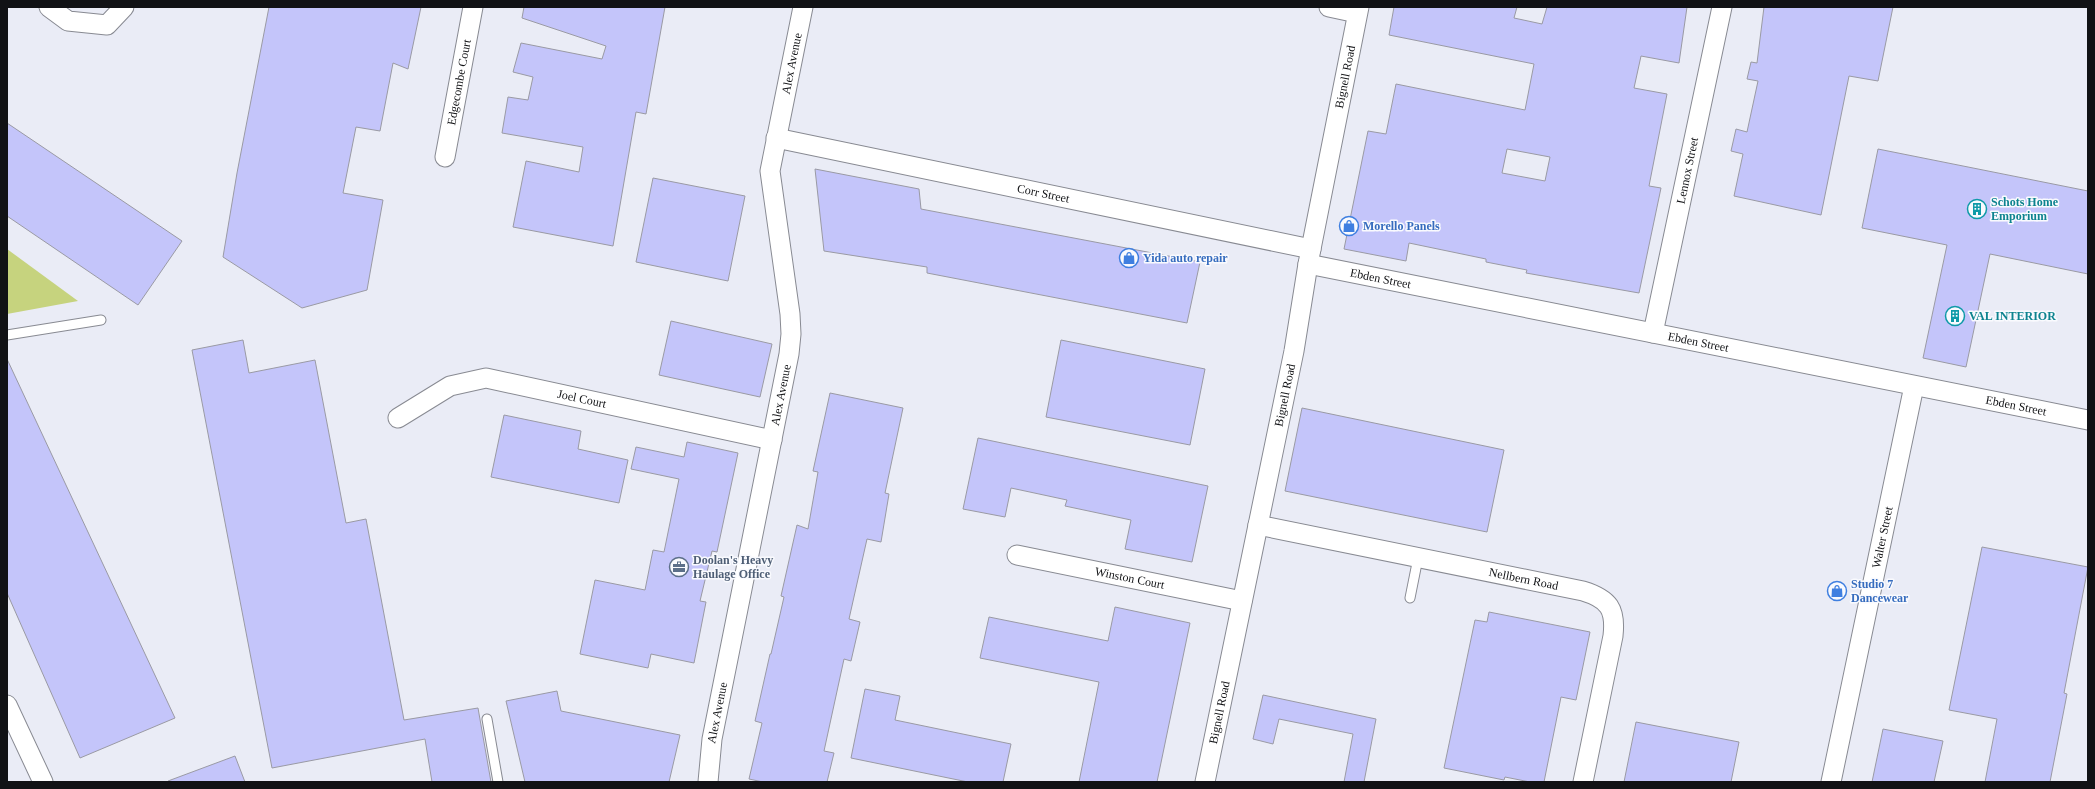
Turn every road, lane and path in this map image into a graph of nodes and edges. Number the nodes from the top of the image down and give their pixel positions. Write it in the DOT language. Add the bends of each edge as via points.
graph roads {
  1 [pos="49,7"];
  2 [pos="124,7"];
  3 [pos="473,7"];
  4 [pos="803,7"];
  5 [pos="1329,7"];
  6 [pos="1722,7"];
  7 [pos="1358,10"];
  8 [pos="776,138"];
  9 [pos="445,157"];
  10 [pos="1309,257"];
  11 [pos="101,320"];
  12 [pos="1653,333"];
  13 [pos="7,335"];
  14 [pos="1914,386"];
  15 [pos="398,418"];
  16 [pos="2088,420"];
  17 [pos="772,440"];
  18 [pos="1258,525"];
  19 [pos="1017,555"];
  20 [pos="1418,558"];
  21 [pos="1410,598"];
  22 [pos="1242,601"];
  23 [pos="7,705"];
  24 [pos="487,719"];
  25 [pos="13,733"];
  26 [pos="43,782"];
  27 [pos="498,782"];
  28 [pos="708,782"];
  29 [pos="1205,782"];
  30 [pos="1583,782"];
  31 [pos="1831,782"];
  1 -- 2 [label="street" via="68,21 107,25"];
  3 -- 9 [label="street, Edgecombe Court"];
  4 -- 8 [label="street, Alex Avenue"];
  5 -- 7 [label="street"];
  6 -- 12 [label="street, Lennox Street"];
  7 -- 10 [label="street, Bignell Road"];
  8 -- 10 [label="street, Corr Street"];
  8 -- 17 [label="street, Alex Avenue" via="770,171 792,334"];
  10 -- 12 [label="street, Ebden Street"];
  10 -- 18 [label="street, Bignell Road" via="1294,351"];
  11 -- 13 [label="lane"];
  12 -- 14 [label="street, Ebden Street"];
  14 -- 16 [label="street, Ebden Street"];
  14 -- 31 [label="street, Walter Street"];
  15 -- 17 [label="street, Joel Court" via="450,386 486,378"];
  17 -- 28 [label="street, Alex Avenue" via="712,739"];
  18 -- 20 [label="street, Nellbern Road"];
  18 -- 22 [label="street, Bignell Road"];
  19 -- 22 [label="street, Winston Court"];
  20 -- 21 [label="lane"];
  20 -- 30 [label="street, Nellbern Road" via="1583,591 1606,601 1614,615 1614,630"];
  22 -- 29 [label="street, Bignell Road"];
  23 -- 25 [label="street"];
  24 -- 27 [label="lane"];
  25 -- 26 [label="street"];
}
